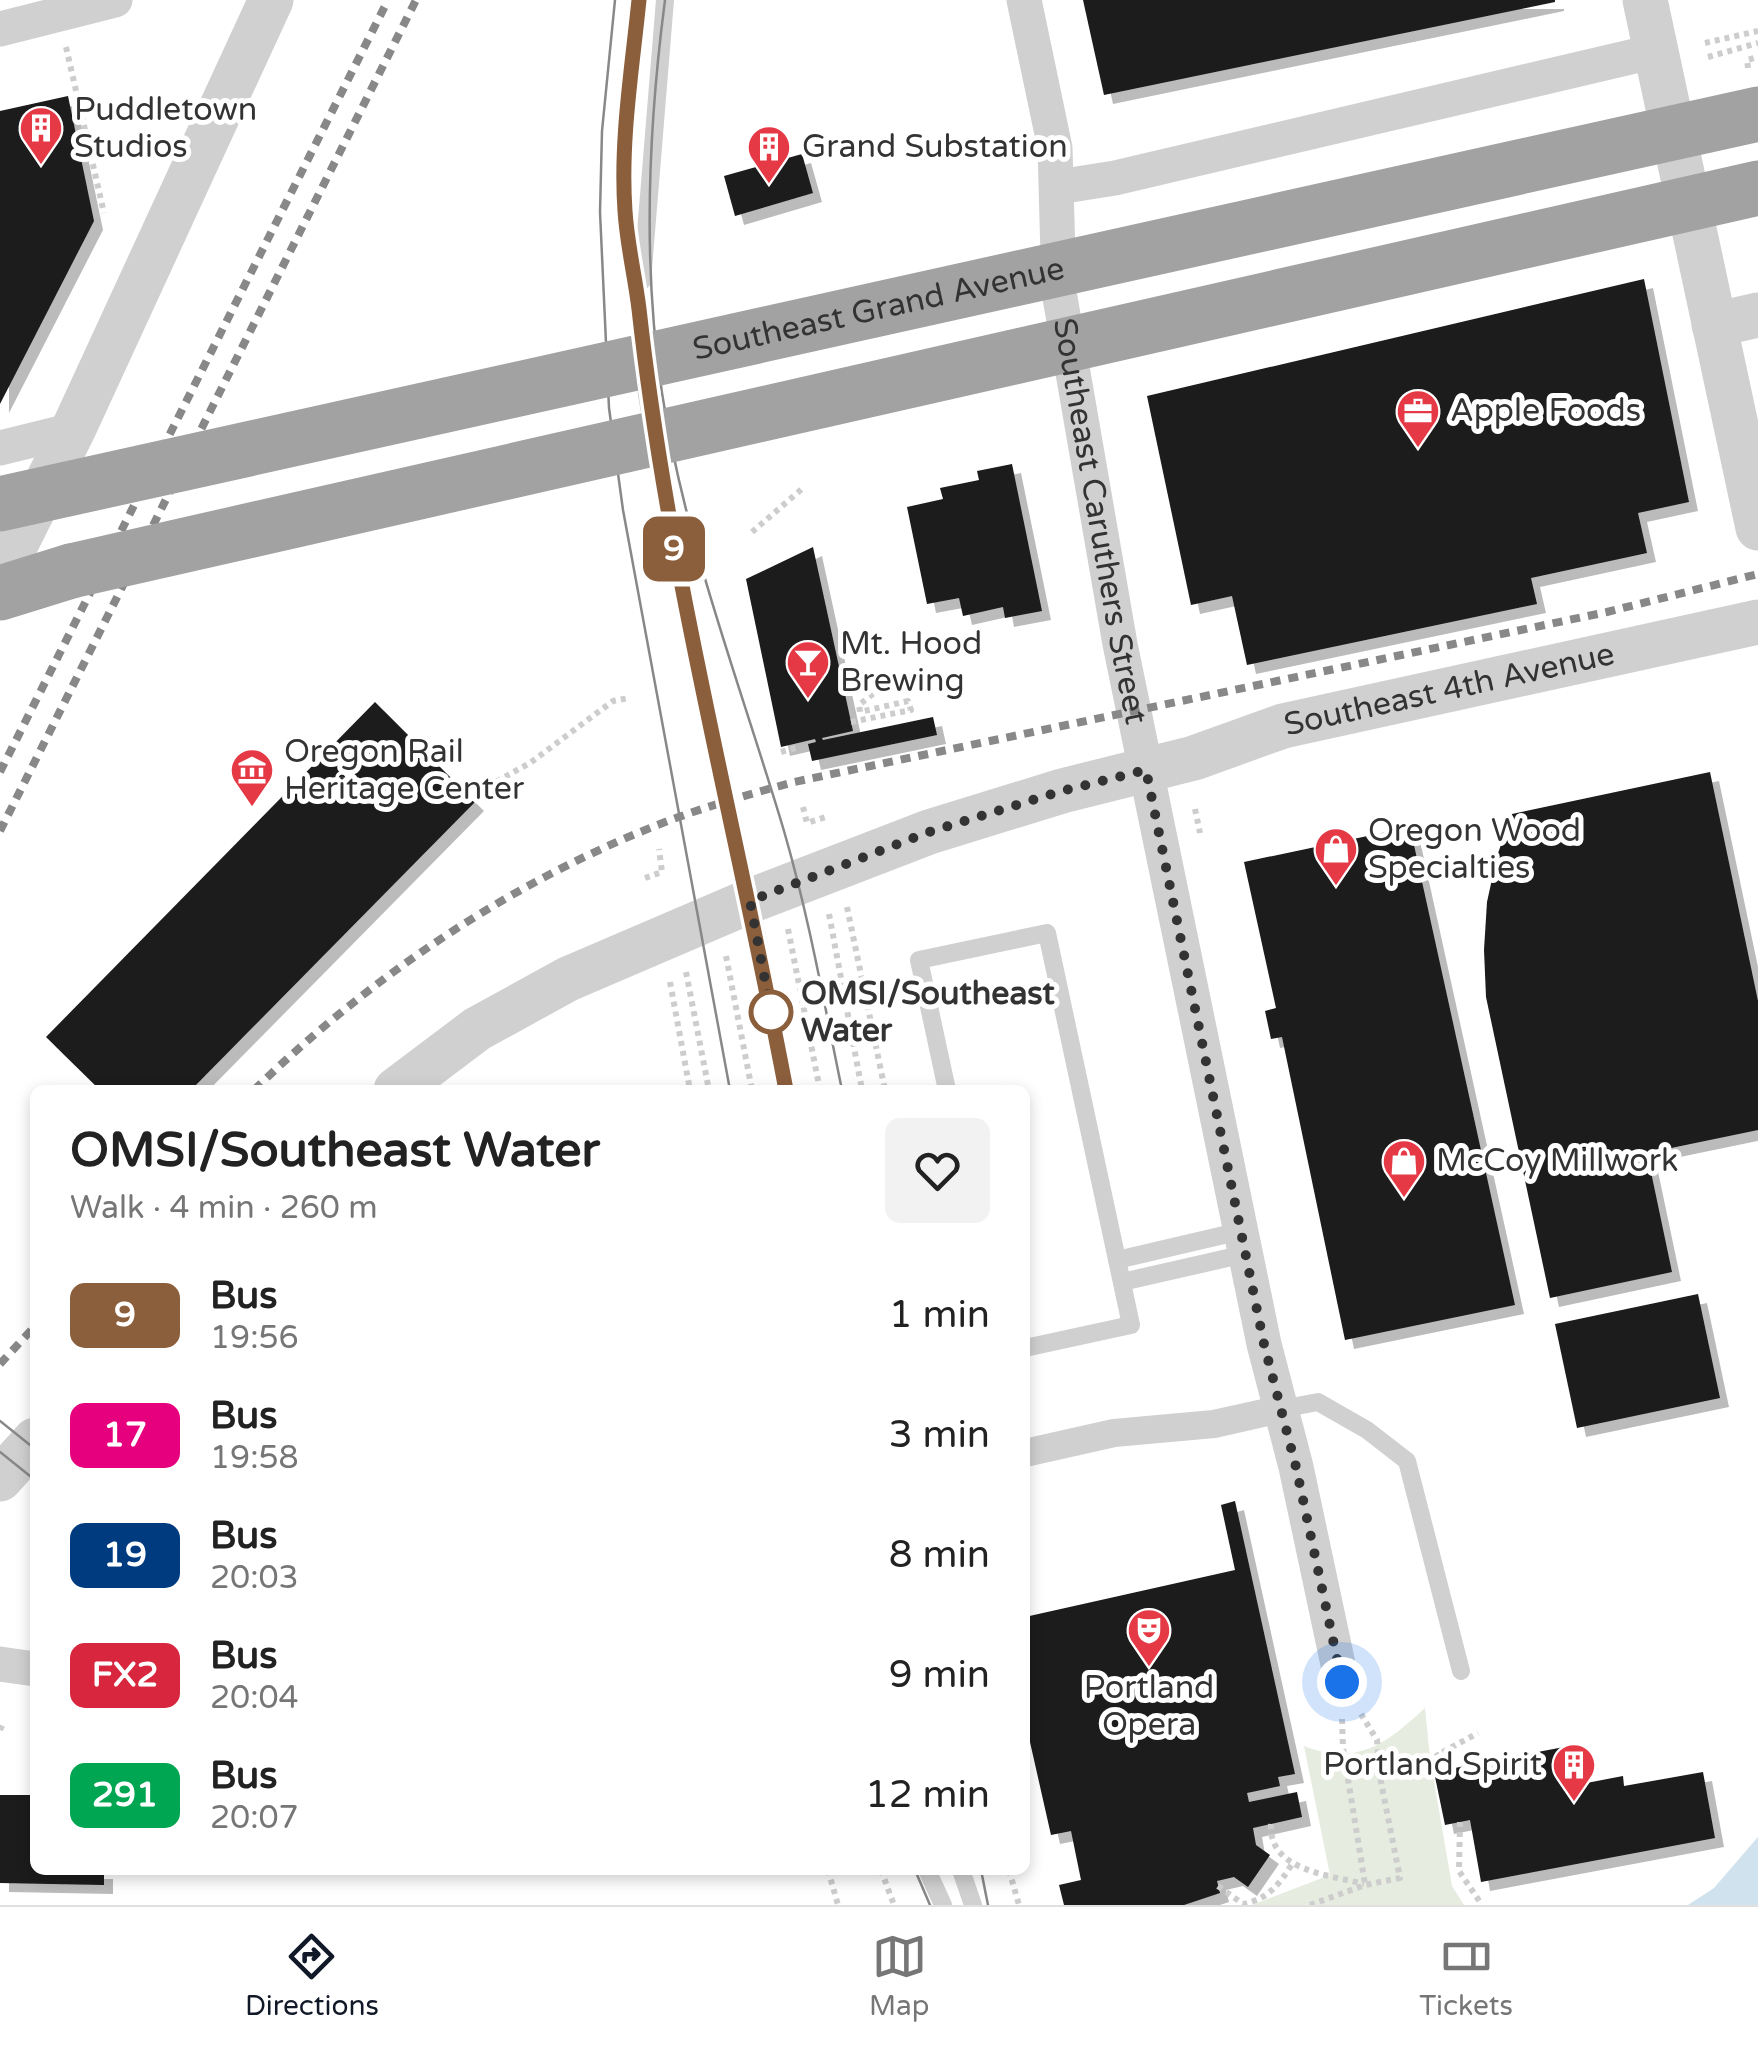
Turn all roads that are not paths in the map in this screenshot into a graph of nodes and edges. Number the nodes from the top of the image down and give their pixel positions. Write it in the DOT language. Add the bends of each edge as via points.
graph roads {
  1 [pos="271,0"];
  2 [pos="639,0"];
  3 [pos="665,0"];
  4 [pos="1024,0"];
  5 [pos="1645,0"];
  6 [pos="108,1"];
  7 [pos="0,29"];
  8 [pos="1656,51"];
  9 [pos="1754,94"];
  10 [pos="1058,186"];
  11 [pos="1758,188"];
  12 [pos="639,306"];
  13 [pos="1758,315"];
  14 [pos="1714,325"];
  15 [pos="72,430"];
  16 [pos="0,448"];
  17 [pos="0,504"];
  18 [pos="1758,528"];
  19 [pos="0,576"];
  20 [pos="0,593"];
  21 [pos="1758,622"];
  22 [pos="1146,770"];
  23 [pos="750,901"];
  24 [pos="413,1084"];
  25 [pos="785,1085"];
  26 [pos="946,1085"];
  27 [pos="1243,1242"];
  28 [pos="1117,1260"];
  29 [pos="1122,1282"];
  30 [pos="1030,1347"];
  31 [pos="1281,1409"];
  32 [pos="30,1446"];
  33 [pos="1030,1451"];
  34 [pos="0,1480"];
  35 [pos="0,1664"];
  36 [pos="30,1668"];
  37 [pos="1462,1671"];
  38 [pos="1342,1682"];
  39 [pos="929,1875"];
  40 [pos="963,1875"];
  41 [pos="942,1905"];
  42 [pos="973,1905"];
  1 -- 15 [label="street"];
  2 -- 12 [label="lane" via="624,211"];
  3 -- 12 [label="lane"];
  4 -- 10 [label="street, Southeast Caruthers Street"];
  5 -- 8 [label="street"];
  6 -- 7 [label="street"];
  8 -- 10 [label="street"];
  8 -- 14 [label="street"];
  9 -- 17 [label="highway, Southeast Grand Avenue, bridge"];
  10 -- 22 [label="street, Southeast Caruthers Street" via="1059,292 1068,354"];
  11 -- 20 [label="highway, bridge" via="141,553"];
  12 -- 23 [label="lane" via="672,541"];
  13 -- 14 [label="street"];
  14 -- 18 [label="street"];
  15 -- 16 [label="street"];
  15 -- 19 [label="street"];
  21 -- 22 [label="street, Southeast 4th Avenue" via="1283,726"];
  22 -- 23 [label="street, Southeast 4th Avenue" via="990,812 834,890"];
  22 -- 27 [label="street, Southeast Caruthers Street"];
  23 -- 24 [label="street, Southeast 4th Avenue" via="524,1001 477,1029"];
  23 -- 25 [label="lane"];
  26 -- 28 [label="lane" via="920,960 1048,933"];
  27 -- 28 [label="lane"];
  27 -- 29 [label="lane"];
  27 -- 31 [label="street, Southeast Caruthers Street"];
  28 -- 29 [label="lane"];
  29 -- 30 [label="lane" via="1131,1325"];
  31 -- 33 [label="street"];
  31 -- 37 [label="lane" via="1318,1402 1407,1461"];
  31 -- 38 [label="street, Southeast Caruthers Street"];
  32 -- 34 [label="street"];
  35 -- 36 [label="street"];
  39 -- 41 [label="lane"];
  40 -- 42 [label="lane"];
}
